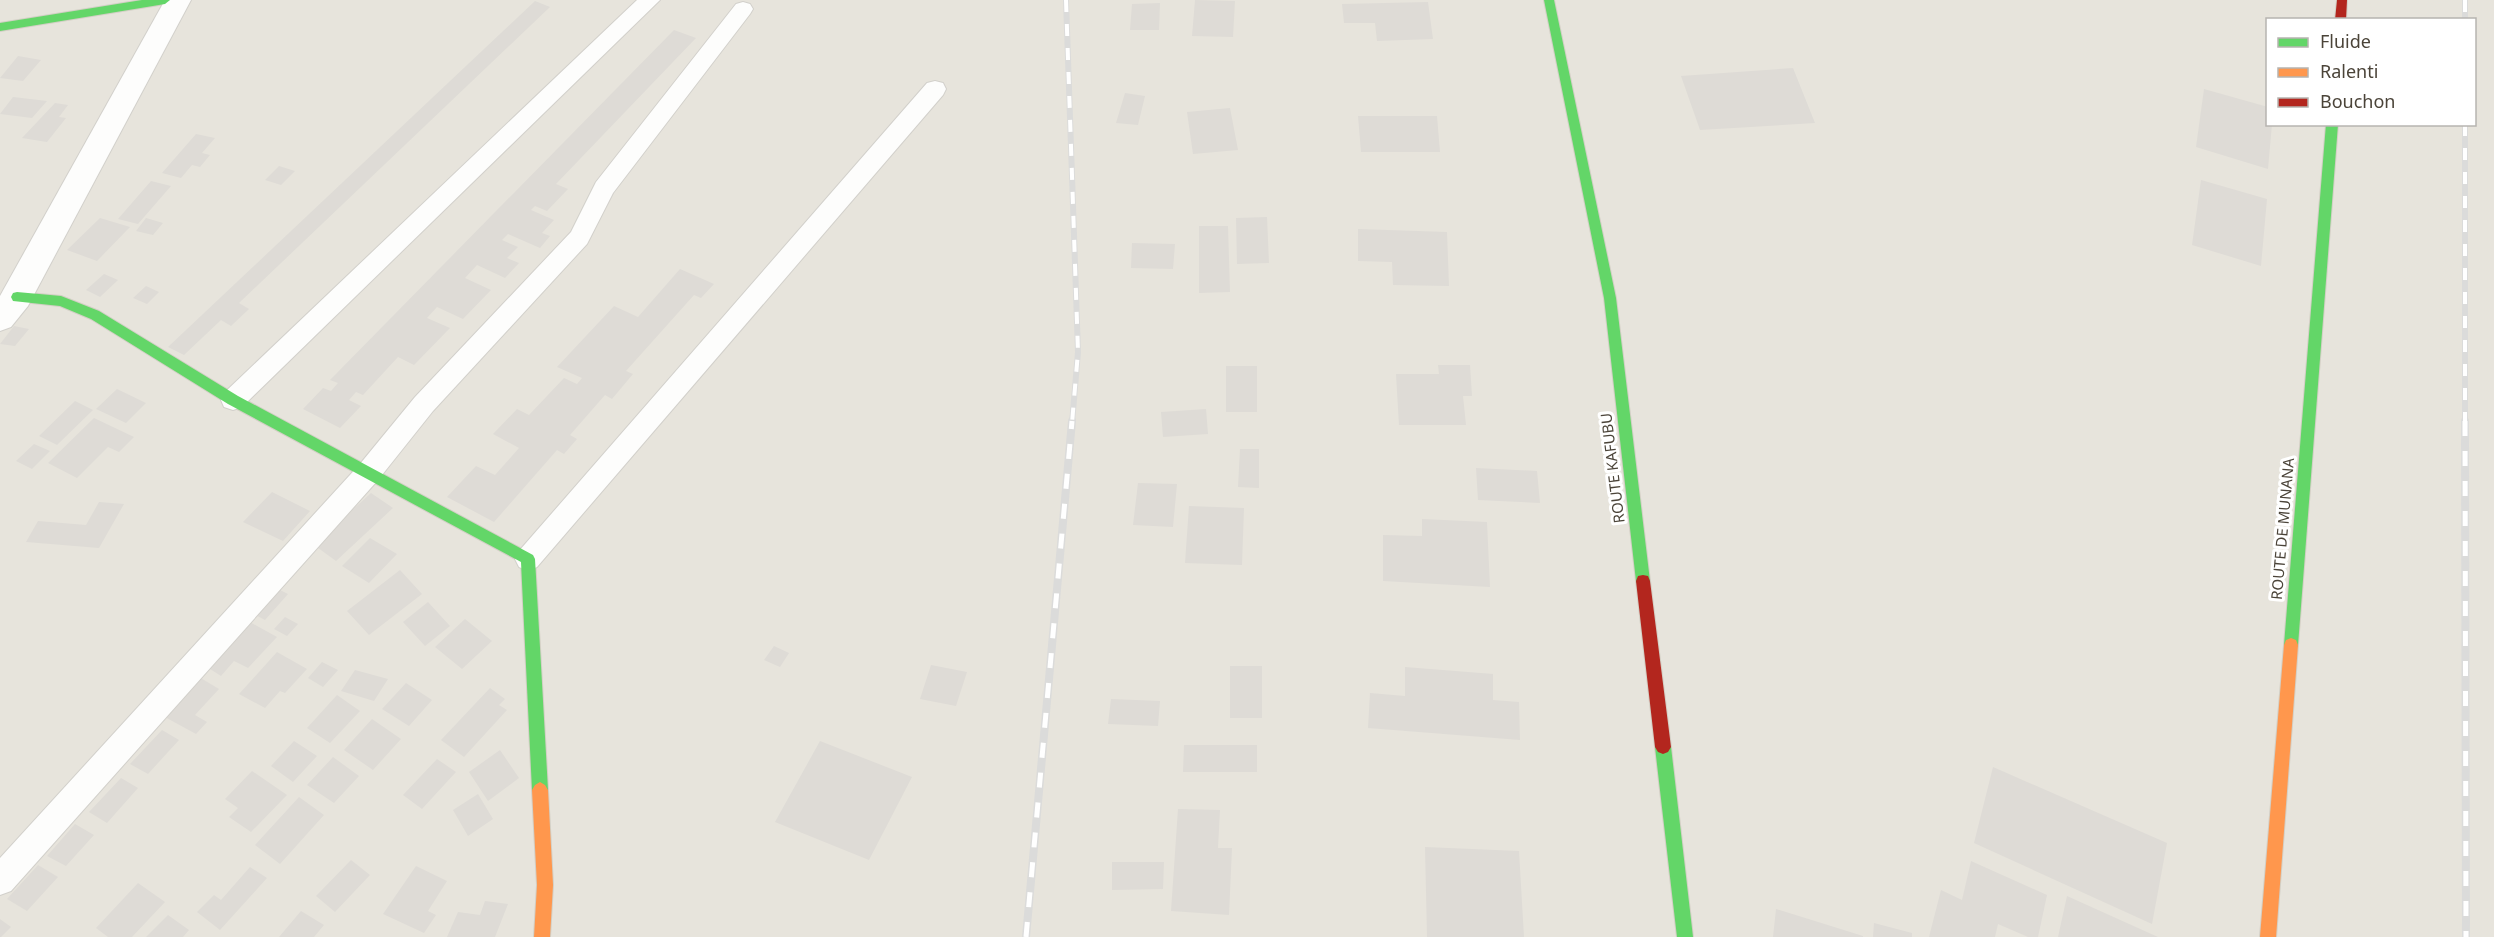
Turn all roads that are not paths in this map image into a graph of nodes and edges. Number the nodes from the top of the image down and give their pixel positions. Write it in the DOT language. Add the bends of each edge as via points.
graph roads {
  1 [pos="165,0"];
  2 [pos="178,0"];
  3 [pos="650,0"];
  4 [pos="1549,0"];
  5 [pos="2342,0"];
  6 [pos="742,9"];
  7 [pos="2340,18"];
  8 [pos="0,27"];
  9 [pos="935,89"];
  10 [pos="2332,126"];
  11 [pos="6,302"];
  12 [pos="233,400"];
  13 [pos="369,472"];
  14 [pos="528,559"];
  15 [pos="0,880"];
  16 [pos="542,937"];
  17 [pos="1685,937"];
  18 [pos="2268,937"];
  1 -- 8 [label="main road"];
  2 -- 11 [label="street"];
  3 -- 12 [label="lane"];
  4 -- 17 [label="main road, ROUTE KAFUBU" via="1610,298"];
  5 -- 7 [label="main road"];
  6 -- 13 [label="lane" via="604,188 579,238 424,404"];
  9 -- 14 [label="lane"];
  10 -- 18 [label="main road, ROUTE DE MUNANA"];
  11 -- 12 [label="main road" via="61,301 95,315"];
  12 -- 13 [label="main road"];
  13 -- 14 [label="main road"];
  13 -- 15 [label="lane"];
  14 -- 16 [label="main road" via="545,885"];
}
